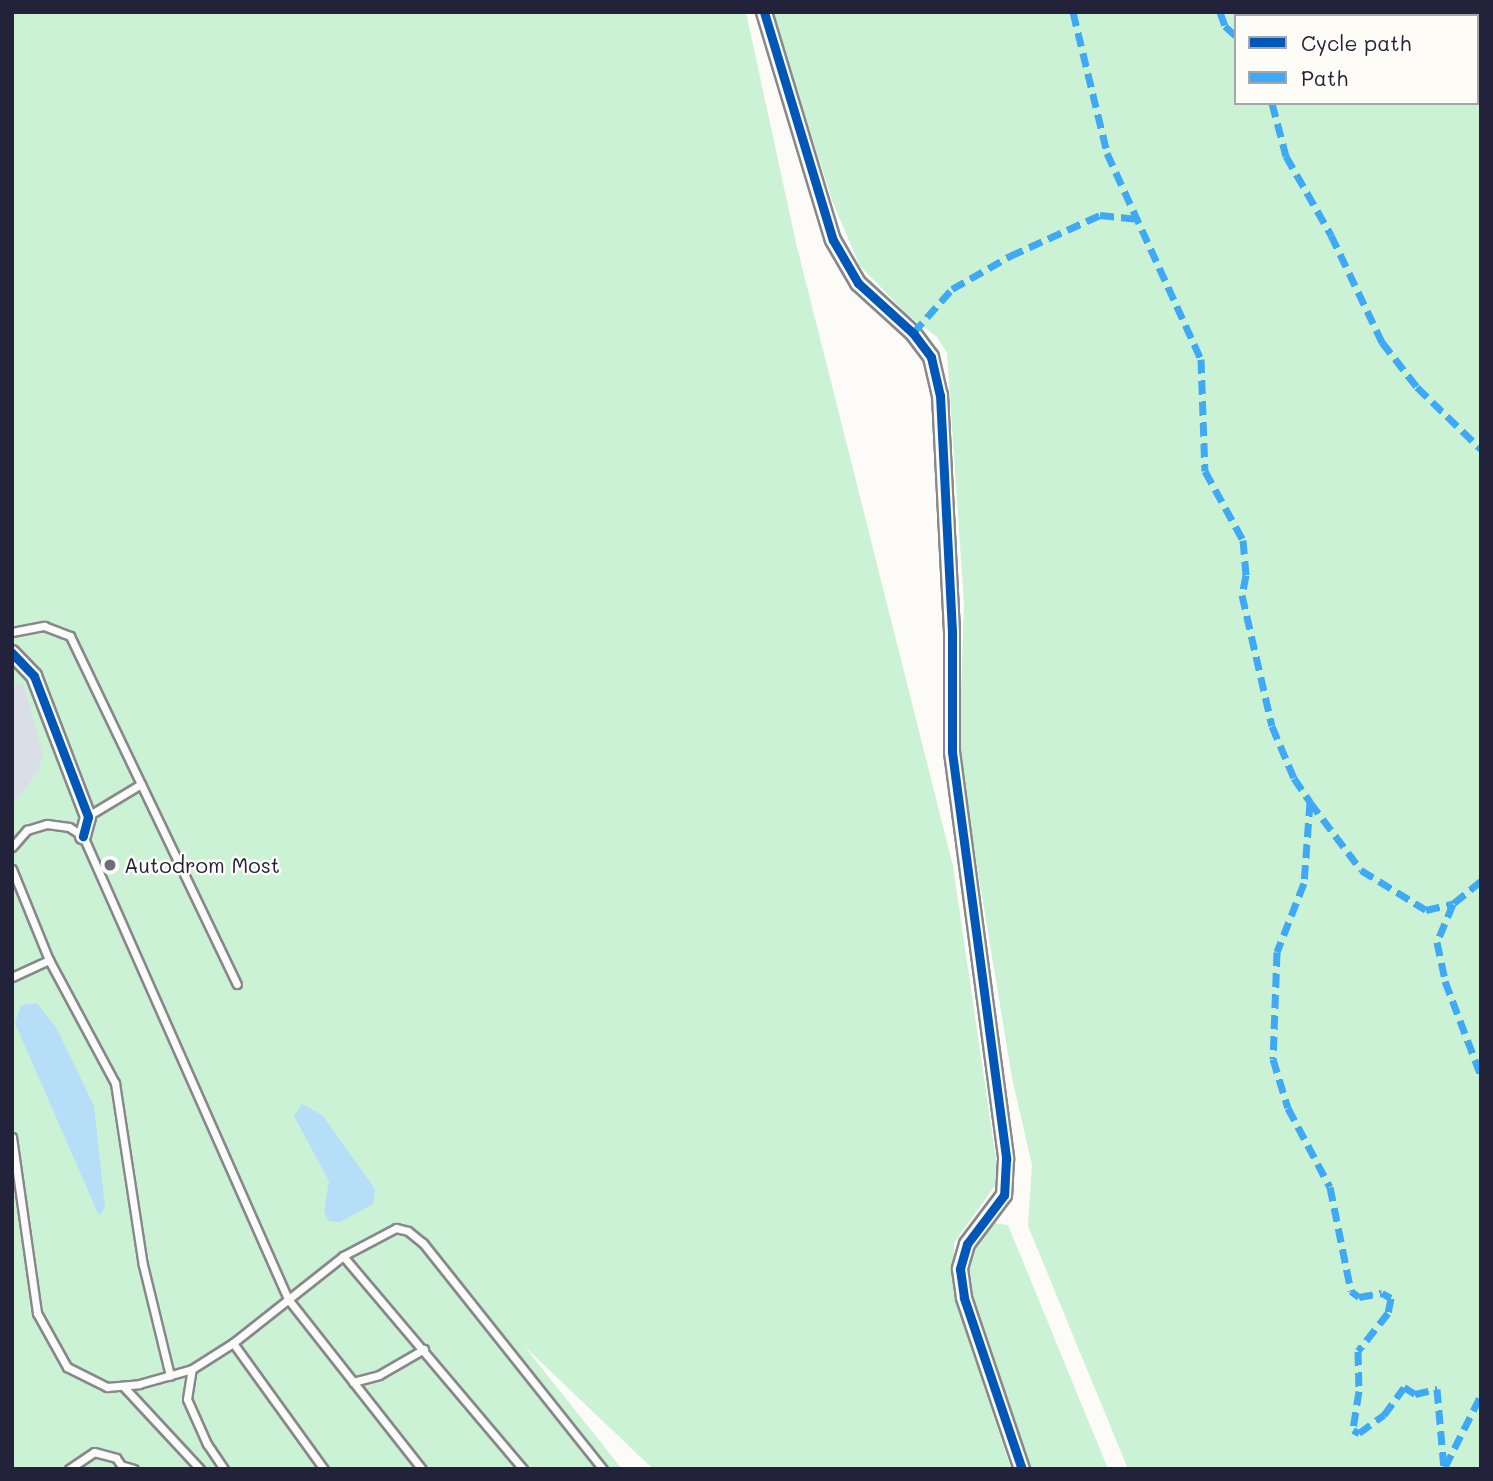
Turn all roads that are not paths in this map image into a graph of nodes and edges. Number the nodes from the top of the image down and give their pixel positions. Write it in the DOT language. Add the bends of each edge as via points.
graph roads {
  1 [pos="766,18"];
  2 [pos="12,632"];
  3 [pos="12,653"];
  4 [pos="141,784"];
  5 [pos="88,817"];
  6 [pos="83,835"];
  7 [pos="12,847"];
  8 [pos="12,869"];
  9 [pos="50,960"];
  10 [pos="12,977"];
  11 [pos="237,984"];
  12 [pos="12,1138"];
  13 [pos="343,1256"];
  14 [pos="288,1299"];
  15 [pos="233,1343"];
  16 [pos="424,1349"];
  17 [pos="192,1369"];
  18 [pos="170,1376"];
  19 [pos="353,1382"];
  20 [pos="123,1386"];
  21 [pos="124,1467"];
  22 [pos="69,1469"];
  23 [pos="134,1469"];
  24 [pos="201,1469"];
  25 [pos="224,1469"];
  26 [pos="324,1469"];
  27 [pos="422,1469"];
  28 [pos="523,1469"];
  29 [pos="603,1469"];
  30 [pos="1022,1469"];
  1 -- 30 [label="street" via="833,240 858,283 913,332 931,357 940,395 952,632 952,752 1006,1159 1004,1195 967,1244 960,1269 964,1298"];
  2 -- 4 [label="lane" via="44,626 71,636"];
  3 -- 5 [label="street" via="34,676"];
  4 -- 5 [label="lane"];
  4 -- 11 [label="lane"];
  5 -- 6 [label="street"];
  6 -- 7 [label="lane" via="69,827 47,824 27,830"];
  6 -- 14 [label="lane"];
  8 -- 9 [label="lane"];
  9 -- 10 [label="lane"];
  9 -- 18 [label="lane" via="115,1083 143,1265"];
  12 -- 20 [label="lane" via="37,1313 67,1367 107,1387"];
  13 -- 14 [label="lane"];
  13 -- 16 [label="lane"];
  13 -- 29 [label="lane" via="378,1234 396,1228 408,1231"];
  14 -- 15 [label="lane"];
  14 -- 19 [label="lane"];
  15 -- 17 [label="lane"];
  15 -- 26 [label="lane"];
  16 -- 19 [label="lane" via="379,1375"];
  16 -- 28 [label="lane"];
  17 -- 18 [label="lane"];
  17 -- 25 [label="lane" via="187,1399"];
  18 -- 20 [label="lane"];
  19 -- 27 [label="lane"];
  20 -- 24 [label="lane"];
  21 -- 22 [label="lane" via="106,1453 94,1452"];
  21 -- 23 [label="lane"];
}
